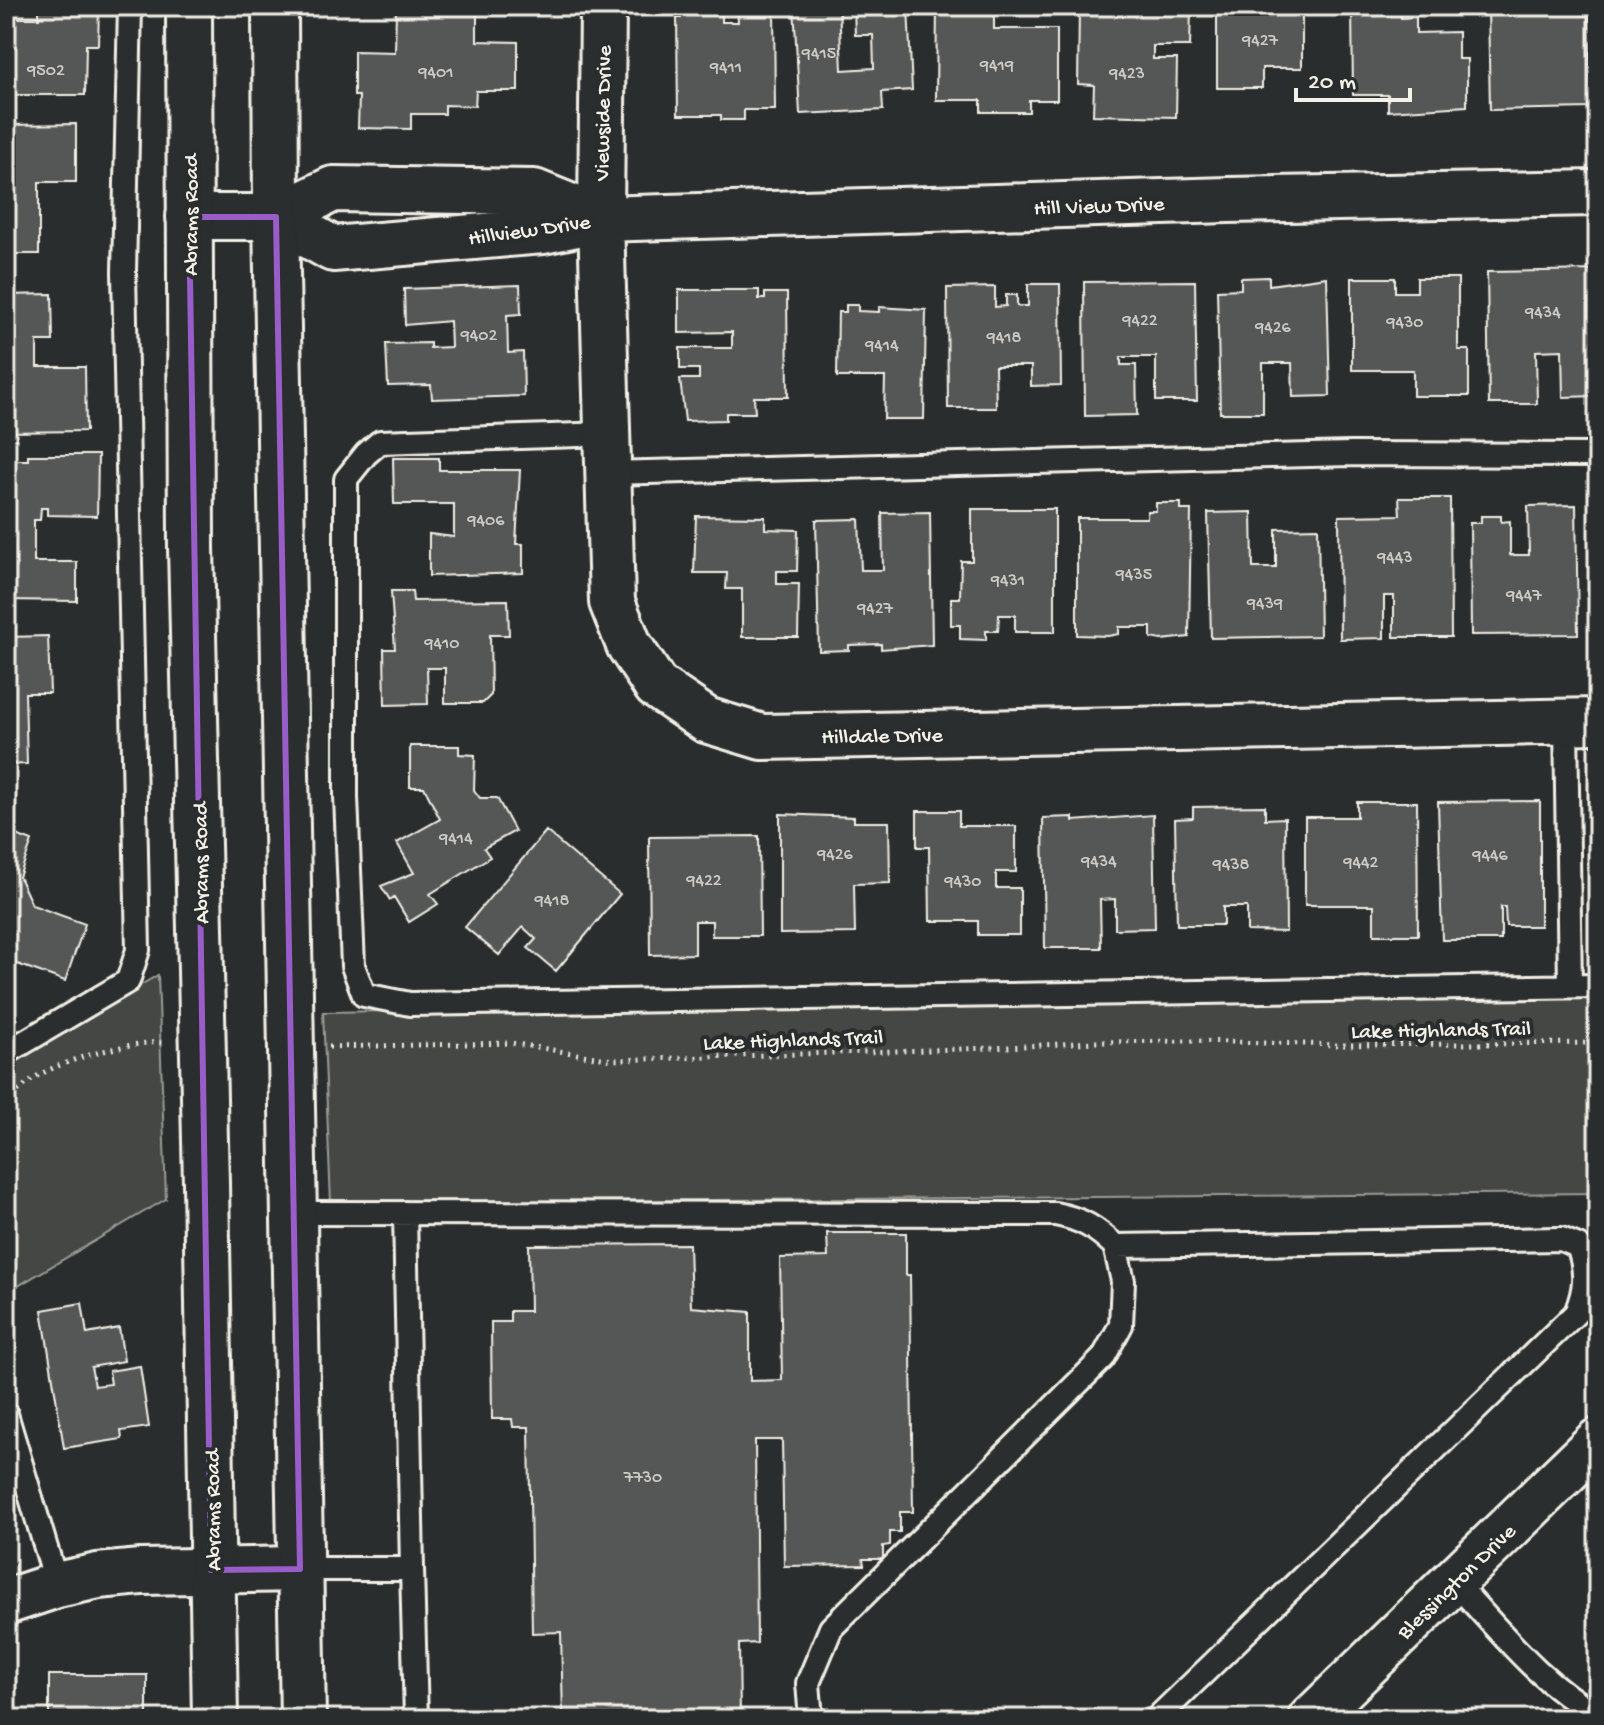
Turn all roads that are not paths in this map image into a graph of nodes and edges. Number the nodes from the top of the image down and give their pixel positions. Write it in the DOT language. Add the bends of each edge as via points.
graph roads {
  1 [pos="130,6"];
  2 [pos="189,6"];
  3 [pos="275,6"];
  4 [pos="603,6"];
  5 [pos="1598,193"];
  6 [pos="189,217"];
  7 [pos="276,217"];
  8 [pos="601,219"];
  9 [pos="608,454"];
  10 [pos="1598,455"];
  11 [pos="1582,721"];
  12 [pos="1570,986"];
  13 [pos="1598,986"];
  14 [pos="6,1053"];
  15 [pos="295,1213"];
  16 [pos="405,1213"];
  17 [pos="1115,1246"];
  18 [pos="6,1414"];
  19 [pos="1598,1441"];
  20 [pos="300,1569"];
  21 [pos="412,1569"];
  22 [pos="211,1570"];
  23 [pos="1454,1582"];
  24 [pos="57,1585"];
  25 [pos="6,1602"];
  26 [pos="1598,1715"];
  27 [pos="215,1719"];
  28 [pos="303,1719"];
  29 [pos="416,1719"];
  30 [pos="811,1719"];
  31 [pos="1156,1719"];
  32 [pos="1311,1719"];
  1 -- 14 [label="lane" via="124,272 138,950 128,981"];
  2 -- 6 [label="street, Abrams Road"];
  3 -- 7 [label="street"];
  4 -- 8 [label="street, Viewside Drive"];
  5 -- 8 [label="street, Hill View Drive"];
  6 -- 7 [label="street, Hillview Drive"];
  6 -- 22 [label="street, Abrams Road"];
  7 -- 8 [label="street, Hillview Drive" via="333,249 543,231"];
  7 -- 8 [label="street, Hillview Drive" via="333,189 534,192"];
  7 -- 15 [label="street"];
  8 -- 9 [label="street, Hilldale Drive"];
  9 -- 10 [label="lane"];
  9 -- 11 [label="street, Hilldale Drive" via="612,602 629,645 656,686 706,720 762,737"];
  9 -- 12 [label="lane" via="380,442 346,479 346,797 353,966 364,995 410,1004 457,1004"];
  11 -- 12 [label="lane"];
  12 -- 13 [label="lane"];
  15 -- 16 [label="lane"];
  15 -- 20 [label="street"];
  16 -- 17 [label="lane" via="1055,1214 1079,1218"];
  16 -- 21 [label="lane"];
  17 -- 30 [label="lane" via="1123,1281 1121,1325 1103,1358 831,1628 808,1683"];
  17 -- 31 [label="lane" via="1561,1239 1578,1246 1584,1263 1586,1289 1576,1313"];
  18 -- 24 [label="lane"];
  19 -- 23 [label="street, Blessington Drive"];
  20 -- 21 [label="lane"];
  20 -- 22 [label="street"];
  20 -- 28 [label="street"];
  21 -- 29 [label="lane"];
  22 -- 24 [label="street" via="98,1576"];
  22 -- 27 [label="street, Abrams Road"];
  23 -- 26 [label="lane" via="1556,1688"];
  23 -- 32 [label="street, Blessington Drive"];
  24 -- 25 [label="street"];
}
